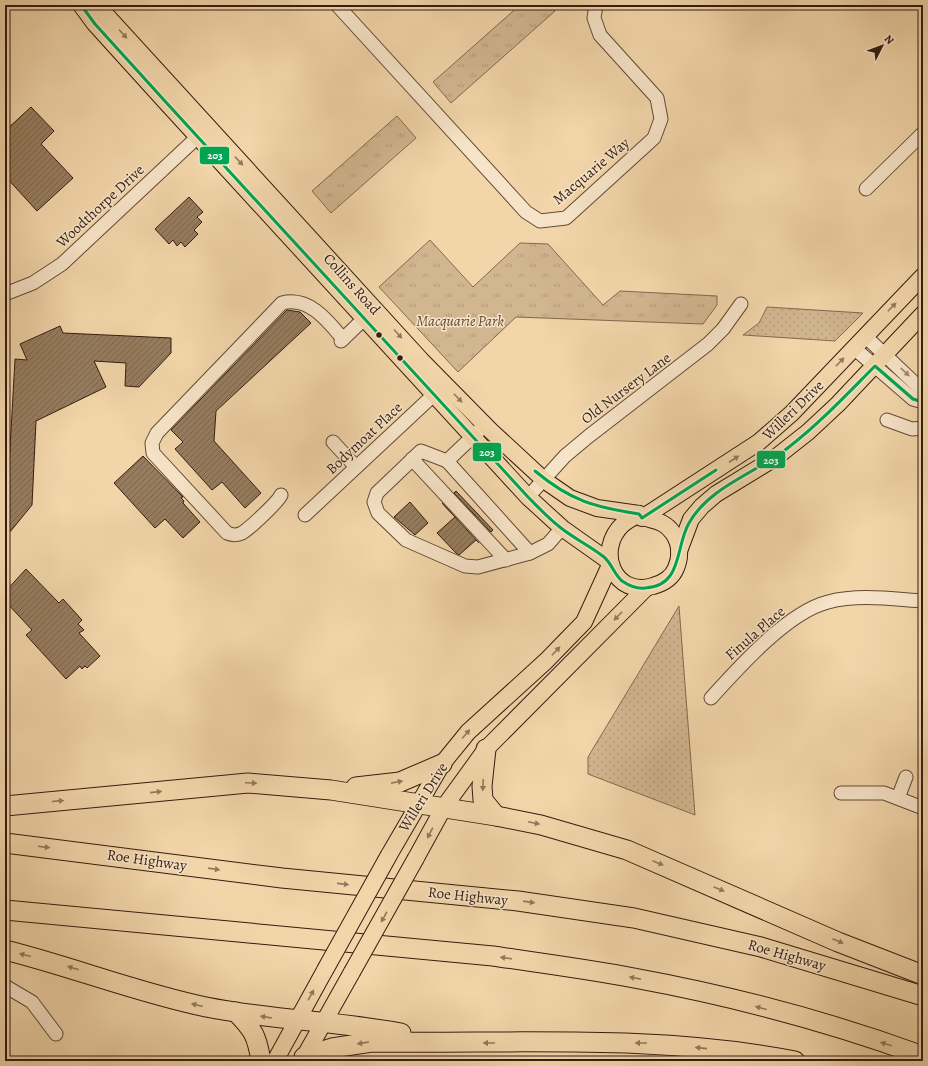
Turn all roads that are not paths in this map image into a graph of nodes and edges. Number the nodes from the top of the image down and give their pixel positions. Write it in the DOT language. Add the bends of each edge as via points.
graph roads {
  1 [pos="81,5"];
  2 [pos="97,5"];
  3 [pos="337,5"];
  4 [pos="596,5"];
  5 [pos="203,132"];
  6 [pos="923,133"];
  7 [pos="866,189"];
  8 [pos="923,276"];
  9 [pos="5,294"];
  10 [pos="741,304"];
  11 [pos="370,314"];
  12 [pos="923,314"];
  13 [pos="865,336"];
  14 [pos="854,348"];
  15 [pos="880,360"];
  16 [pos="440,389"];
  17 [pos="923,391"];
  18 [pos="923,402"];
  19 [pos="887,420"];
  20 [pos="485,425"];
  21 [pos="923,428"];
  22 [pos="472,437"];
  23 [pos="333,442"];
  24 [pos="412,459"];
  25 [pos="447,461"];
  26 [pos="356,467"];
  27 [pos="544,480"];
  28 [pos="281,495"];
  29 [pos="528,497"];
  30 [pos="305,514"];
  31 [pos="641,516"];
  32 [pos="562,528"];
  33 [pos="679,551"];
  34 [pos="530,553"];
  35 [pos="506,560"];
  36 [pos="610,563"];
  37 [pos="646,588"];
  38 [pos="923,601"];
  39 [pos="711,698"];
  40 [pos="486,749"];
  41 [pos="442,764"];
  42 [pos="906,777"];
  43 [pos="331,790"];
  44 [pos="840,793"];
  45 [pos="898,798"];
  46 [pos="419,802"];
  47 [pos="5,806"];
  48 [pos="444,807"];
  49 [pos="923,808"];
  50 [pos="496,816"];
  51 [pos="5,843"];
  52 [pos="5,910"];
  53 [pos="5,950"];
  54 [pos="923,975"];
  55 [pos="5,986"];
  56 [pos="923,996"];
  57 [pos="236,1012"];
  58 [pos="297,1020"];
  59 [pos="323,1022"];
  60 [pos="56,1034"];
  61 [pos="457,1043"];
  62 [pos="923,1056"];
  63 [pos="303,1059"];
  64 [pos="260,1061"];
  65 [pos="275,1061"];
  66 [pos="795,1061"];
  1 -- 5 [label="main road, Collins Road" via="95,24"];
  2 -- 5 [label="main road, Collins Road, one-way"];
  3 -- 4 [label="street, Macquarie Way" via="526,212 540,221 566,218 654,138 661,119 657,98 600,35 594,18"];
  5 -- 9 [label="street, Woodthorpe Drive" via="62,264 33,283"];
  5 -- 11 [label="main road, Collins Road"];
  6 -- 7 [label="street"];
  13 -- 8 [label="main road, Willeri Drive, one-way"];
  10 -- 27 [label="street, Old Nursery Lane" via="723,329 708,344 588,436"];
  11 -- 16 [label="main road, Collins Road"];
  11 -- 28 [label="street" via="342,340 316,311 300,302 282,303 157,433 152,443 153,453 227,533 242,533"];
  12 -- 15 [label="main road, Willeri Drive"];
  13 -- 14 [label="main road, Willeri Drive"];
  13 -- 15 [label="street"];
  14 -- 15 [label="street"];
  31 -- 14 [label="main road, Willeri Drive, one-way" via="759,442 792,413"];
  15 -- 17 [label="street, one-way"];
  15 -- 18 [label="street" via="913,399"];
  15 -- 33 [label="main road, Willeri Drive" via="808,432 775,458 716,494 702,506 691,519"];
  16 -- 20 [label="main road, Collins Road, one-way"];
  16 -- 22 [label="main road, Collins Road"];
  16 -- 26 [label="street, Bodymoat Place"];
  19 -- 21 [label="street" via="912,429"];
  20 -- 22 [label="street"];
  20 -- 27 [label="main road, Collins Road"];
  22 -- 25 [label="street"];
  22 -- 29 [label="main road, Collins Road"];
  23 -- 26 [label="street"];
  24 -- 25 [label="street" via="421,451"];
  24 -- 35 [label="street"];
  24 -- 35 [label="street" via="377,493 374,502 378,512 406,540 465,566 478,567"];
  25 -- 34 [label="street"];
  26 -- 30 [label="street, Bodymoat Place"];
  27 -- 29 [label="street, Old Nursery Lane"];
  27 -- 31 [label="main road, Collins Road" via="570,498 597,508"];
  29 -- 32 [label="main road, Collins Road"];
  31 -- 33 [label="main road, Willeri Drive" via="654,519 673,532"];
  31 -- 36 [label="main road, Willeri Drive" via="624,524 615,534 609,550"];
  32 -- 34 [label="street" via="548,544"];
  32 -- 36 [label="main road, Collins Road"];
  33 -- 37 [label="main road, Willeri Drive" via="676,569 669,579"];
  34 -- 35 [label="street"];
  36 -- 37 [label="main road" via="622,581 634,587"];
  41 -- 36 [label="main road, Willeri Drive, one-way" via="468,732 546,661 584,622"];
  37 -- 40 [label="main road, Willeri Drive, one-way"];
  38 -- 39 [label="street, Finula Place" via="856,598 828,602 804,613 783,627"];
  40 -- 48 [label="main road, Willeri Drive"];
  40 -- 50 [label="highway, one-way" via="483,800"];
  43 -- 41 [label="highway, one-way" via="400,782"];
  41 -- 46 [label="main road, Willeri Drive"];
  42 -- 45 [label="street"];
  43 -- 46 [label="highway"];
  47 -- 43 [label="highway, one-way" via="248,783"];
  44 -- 45 [label="street" via="884,793"];
  45 -- 49 [label="street"];
  46 -- 48 [label="highway"];
  58 -- 46 [label="main road, Willeri Drive, one-way, bridge"];
  48 -- 50 [label="highway"];
  48 -- 59 [label="main road, Willeri Drive, one-way, bridge"];
  50 -- 54 [label="highway, one-way" via="541,825 627,850 838,942"];
  51 -- 56 [label="highway, Roe Highway, one-way" via="282,878 518,901 634,918 761,947"];
  62 -- 52 [label="highway, one-way" via="838,1028 702,992 572,968 493,956"];
  57 -- 53 [label="highway, one-way" via="148,992 67,966"];
  55 -- 60 [label="street" via="32,1002"];
  58 -- 57 [label="highway, one-way"];
  57 -- 64 [label="highway" via="251,1026"];
  58 -- 59 [label="highway"];
  58 -- 65 [label="main road, Willeri Drive"];
  59 -- 61 [label="highway"];
  59 -- 63 [label="main road, Willeri Drive"];
  61 -- 63 [label="highway, one-way" via="372,1042 332,1048"];
  66 -- 61 [label="highway, one-way" via="649,1043"];
}
